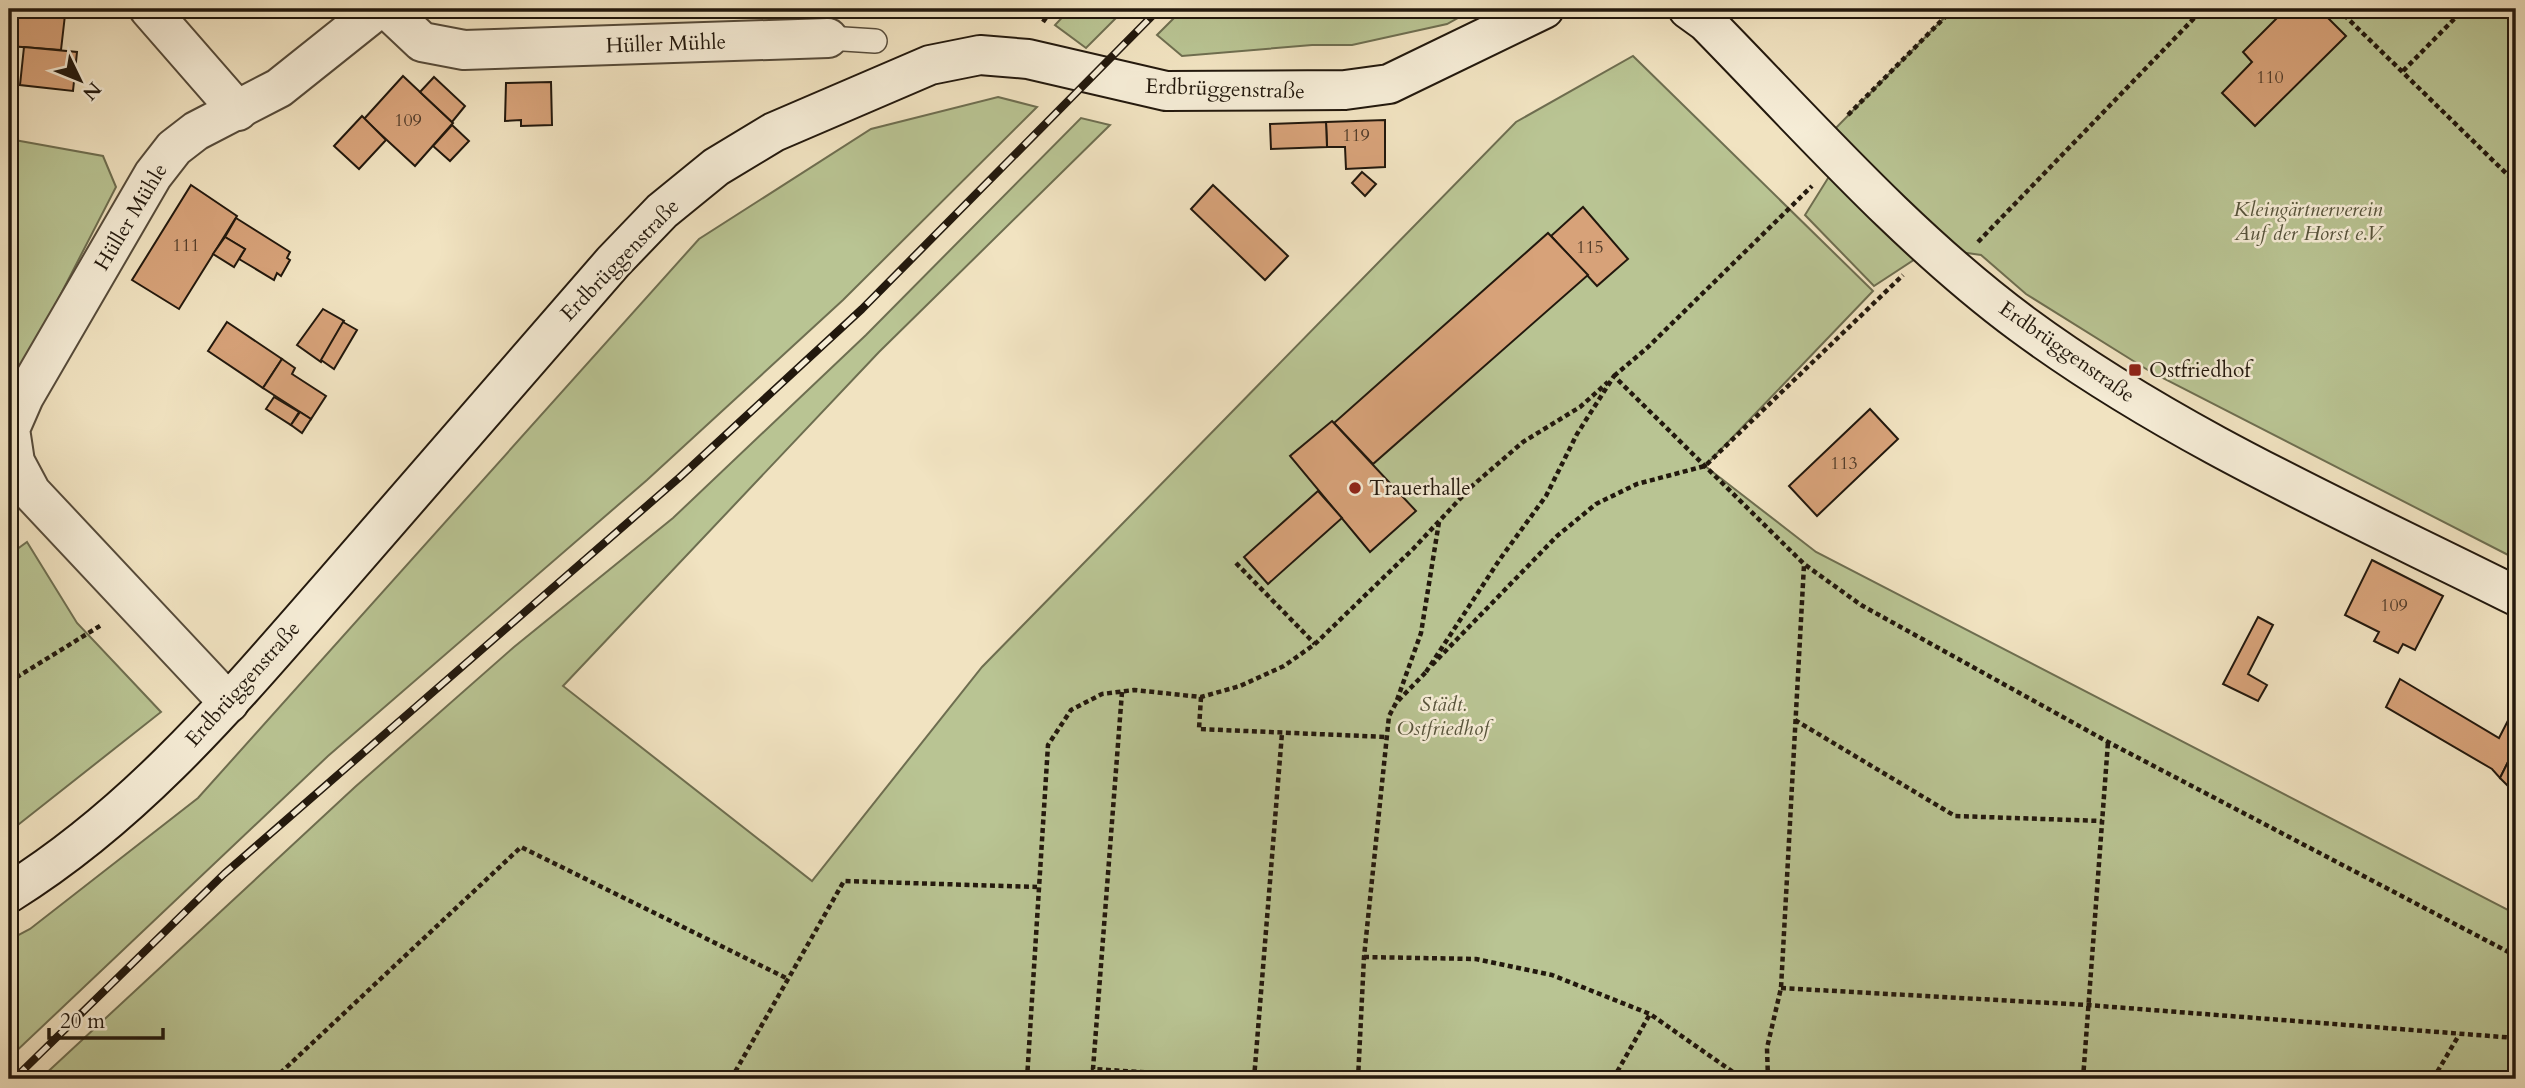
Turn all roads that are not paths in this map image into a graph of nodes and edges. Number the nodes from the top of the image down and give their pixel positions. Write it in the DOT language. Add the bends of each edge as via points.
graph roads {
  1 [pos="149,9"];
  2 [pos="377,9"];
  3 [pos="387,9"];
  4 [pos="1544,9"];
  5 [pos="1688,9"];
  6 [pos="828,38"];
  7 [pos="874,41"];
  8 [pos="238,111"];
  9 [pos="9,430"];
  10 [pos="2516,596"];
  11 [pos="229,703"];
  12 [pos="9,893"];
  1 -- 8 [label="street"];
  2 -- 8 [label="street, Hüller Mühle" via="279,88"];
  3 -- 6 [label="street, Hüller Mühle" via="422,42 464,51"];
  4 -- 11 [label="street, Erdbrüggenstraße" via="1389,84 1302,92 1166,91 1028,59 980,55 930,65 774,132 716,167 662,211 613,262"];
  5 -- 10 [label="street, Erdbrüggenstraße" via="1942,258 2022,324 2179,427"];
  6 -- 7 [label="lane, Hüller Mühle"];
  8 -- 9 [label="street, Hüller Mühle" via="196,131 174,148 153,175"];
  9 -- 11 [label="street, Hüller Mühle" via="15,462 31,492"];
  11 -- 12 [label="street, Erdbrüggenstraße" via="156,780 49,868"];
}
